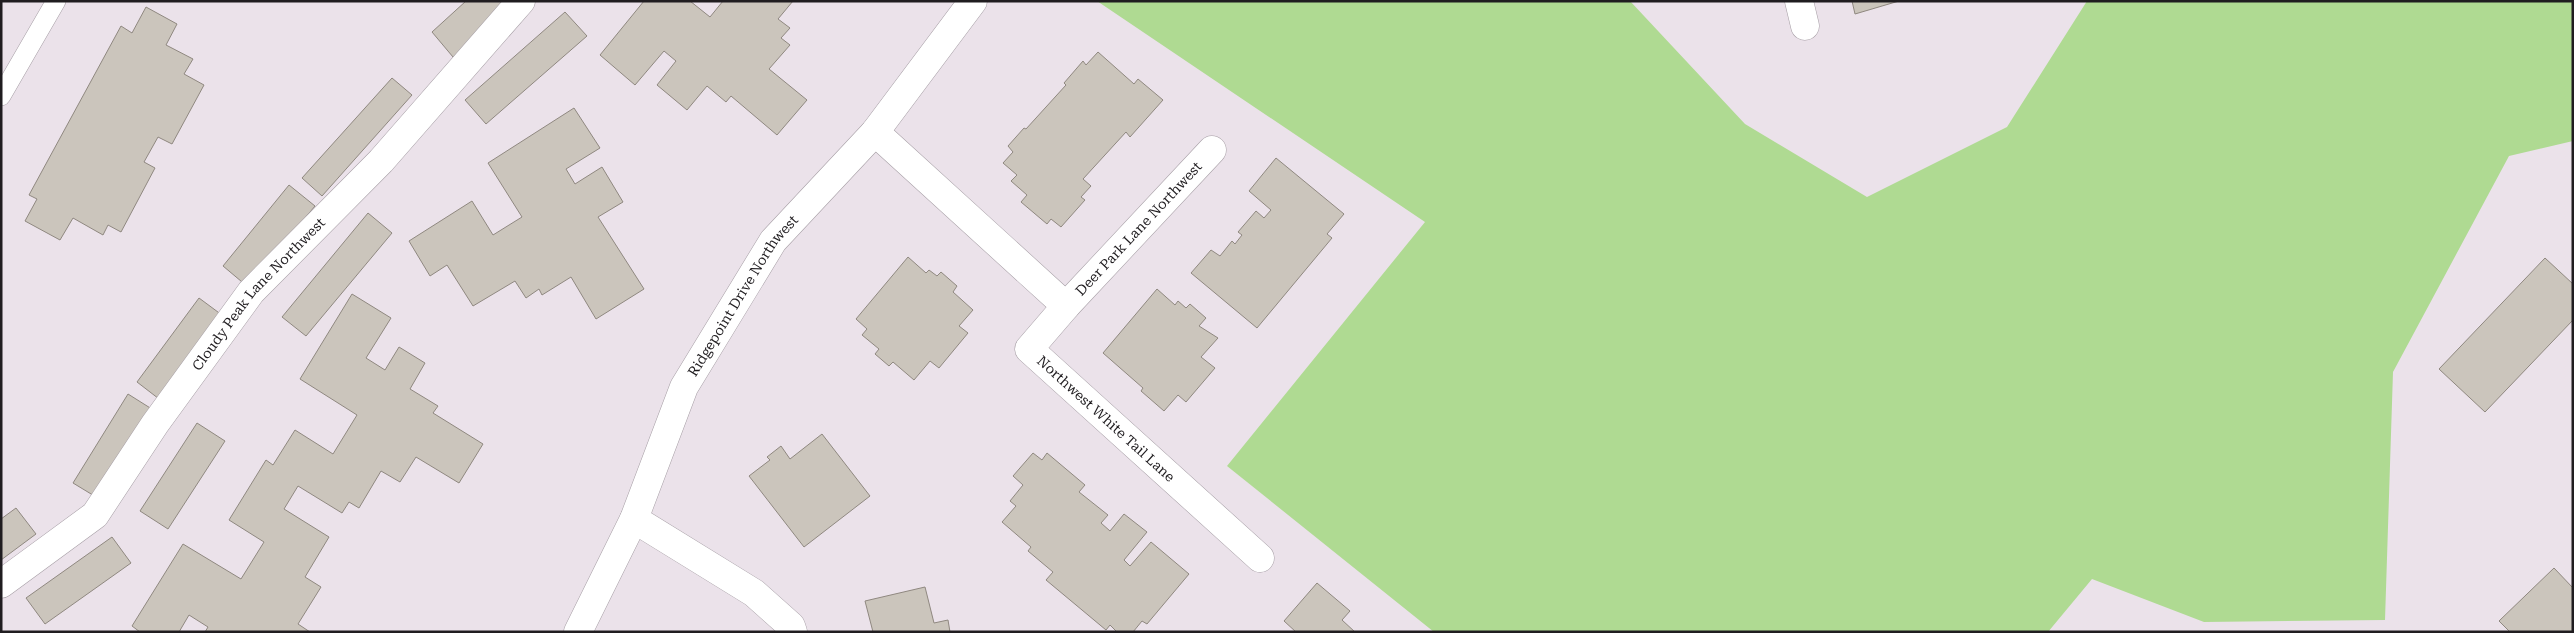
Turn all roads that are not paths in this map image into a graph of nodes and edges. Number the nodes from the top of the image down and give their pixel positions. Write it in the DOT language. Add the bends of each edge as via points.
graph roads {
  1 [pos="56,1"];
  2 [pos="521,1"];
  3 [pos="973,1"];
  4 [pos="1,96"];
  5 [pos="875,132"];
  6 [pos="1212,150"];
  7 [pos="1066,306"];
  8 [pos="634,519"];
  9 [pos="1260,558"];
  10 [pos="1,584"];
  11 [pos="578,632"];
  12 [pos="794,632"];
  1 -- 4 [label="lane"];
  2 -- 10 [label="street, Cloudy Peak Lane Northwest" via="381,160 251,292 155,424 95,515"];
  3 -- 5 [label="street, Ridgepoint Drive Northwest"];
  5 -- 7 [label="street"];
  5 -- 8 [label="street, Ridgepoint Drive Northwest" via="773,241 684,387"];
  6 -- 7 [label="street, Deer Park Lane Northwest"];
  7 -- 9 [label="street, Northwest White Tail Lane" via="1030,349"];
  8 -- 11 [label="street, Ridgepoint Drive Northwest"];
  8 -- 12 [label="street" via="754,593 792,626"];
}
